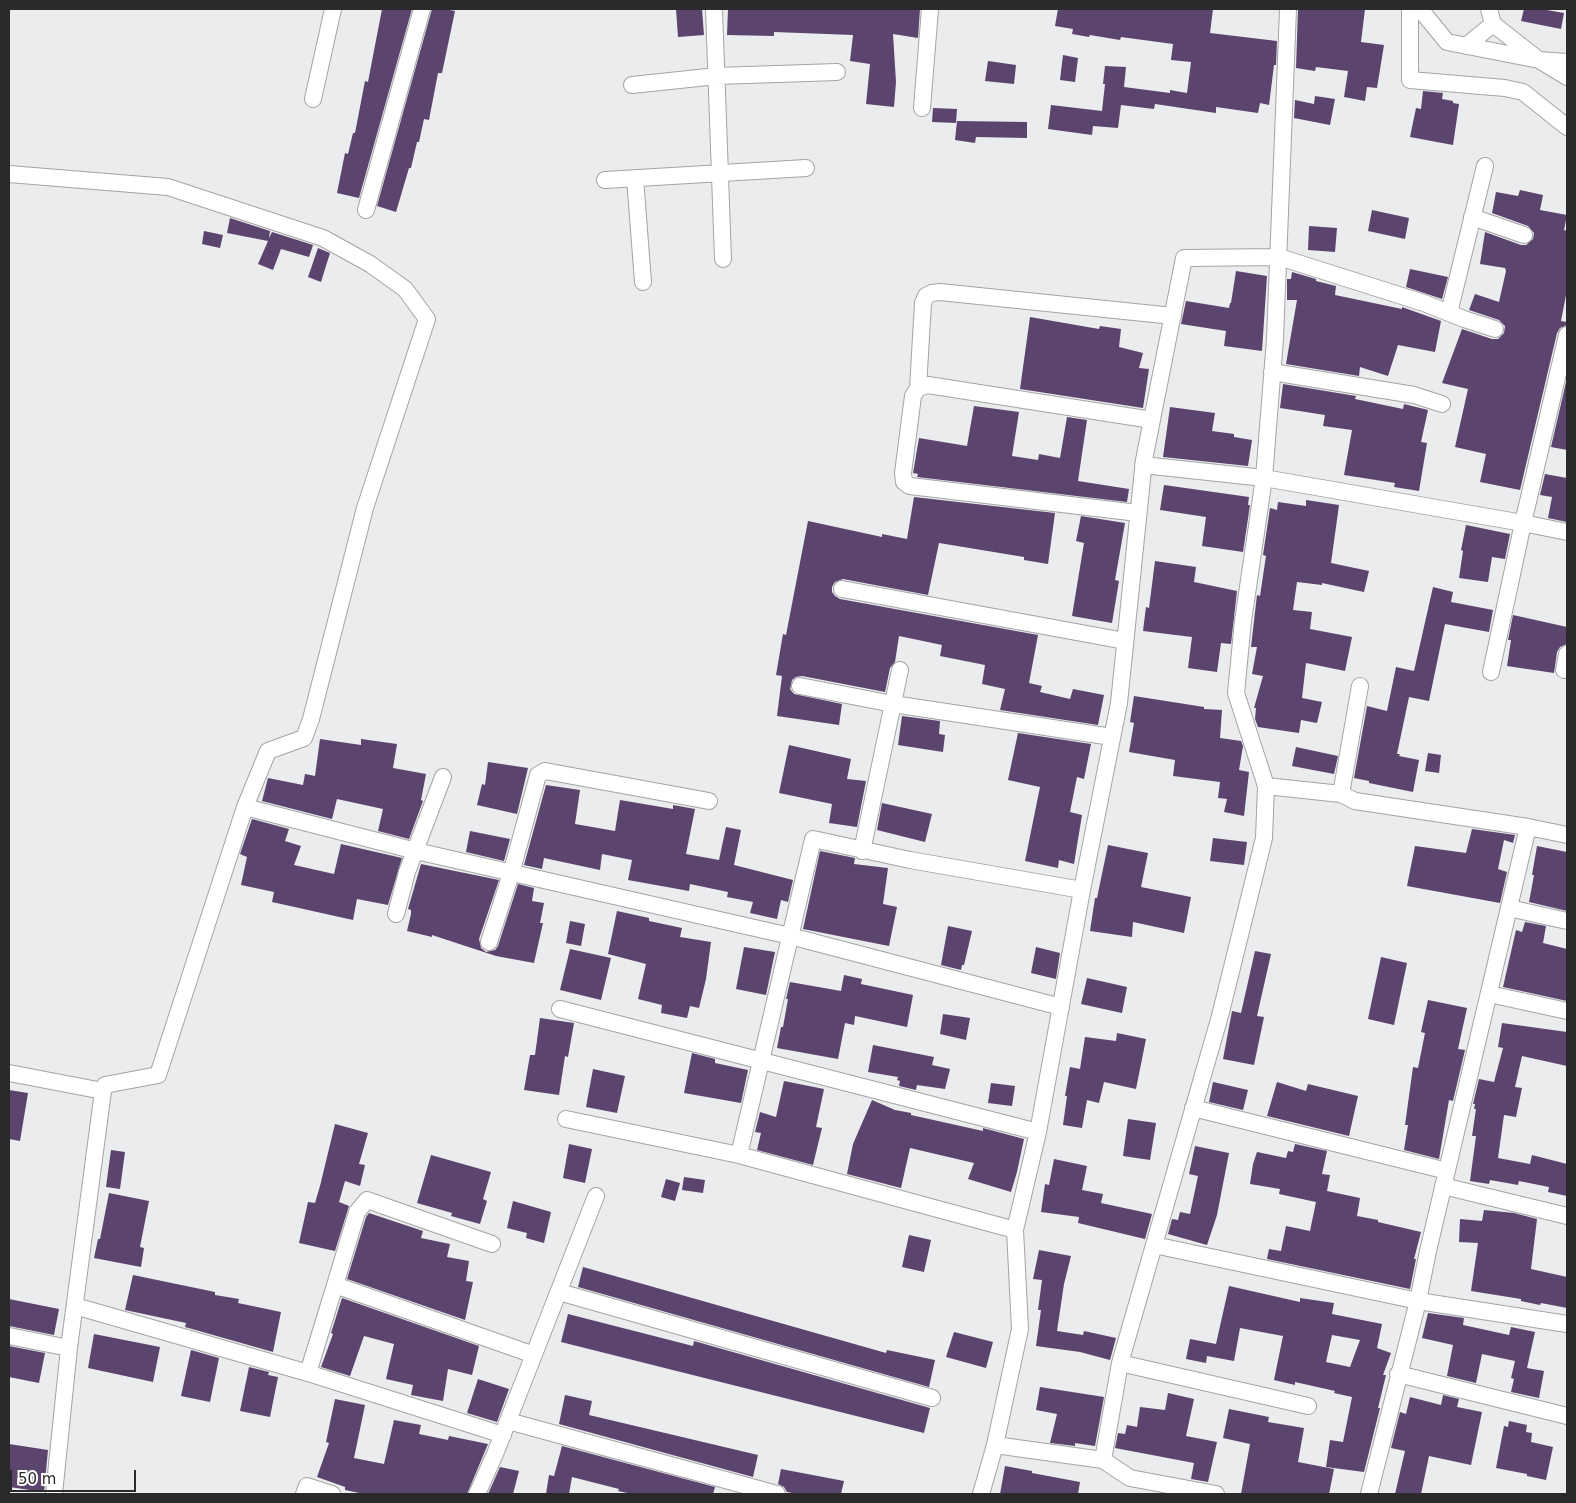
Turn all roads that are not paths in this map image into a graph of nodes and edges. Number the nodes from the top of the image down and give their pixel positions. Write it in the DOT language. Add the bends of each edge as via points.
graph roads {
  1 [pos="333,9"];
  2 [pos="422,9"];
  3 [pos="714,9"];
  4 [pos="930,9"];
  5 [pos="1288,9"];
  6 [pos="1410,9"];
  7 [pos="1420,9"];
  8 [pos="1491,16"];
  9 [pos="1466,46"];
  10 [pos="1539,60"];
  11 [pos="1567,62"];
  12 [pos="837,72"];
  13 [pos="717,76"];
  14 [pos="1567,77"];
  15 [pos="632,85"];
  16 [pos="313,99"];
  17 [pos="922,108"];
  18 [pos="1567,127"];
  19 [pos="1485,166"];
  20 [pos="806,168"];
  21 [pos="720,172"];
  22 [pos="9,174"];
  23 [pos="635,178"];
  24 [pos="605,180"];
  25 [pos="366,210"];
  26 [pos="1472,217"];
  27 [pos="1524,235"];
  28 [pos="1279,257"];
  29 [pos="723,259"];
  30 [pos="643,282"];
  31 [pos="1449,313"];
  32 [pos="1173,316"];
  33 [pos="1495,328"];
  34 [pos="1567,336"];
  35 [pos="1272,372"];
  36 [pos="918,388"];
  37 [pos="1442,404"];
  38 [pos="1152,420"];
  39 [pos="1143,465"];
  40 [pos="1264,478"];
  41 [pos="1138,513"];
  42 [pos="1523,523"];
  43 [pos="1567,532"];
  44 [pos="842,589"];
  45 [pos="1125,641"];
  46 [pos="900,670"];
  47 [pos="1492,672"];
  48 [pos="800,686"];
  49 [pos="1360,686"];
  50 [pos="894,704"];
  51 [pos="1112,737"];
  52 [pos="443,777"];
  53 [pos="1266,786"];
  54 [pos="1341,794"];
  55 [pos="709,801"];
  56 [pos="244,807"];
  57 [pos="1528,827"];
  58 [pos="1567,835"];
  59 [pos="416,851"];
  60 [pos="862,851"];
  61 [pos="511,874"];
  62 [pos="1082,890"];
  63 [pos="1509,908"];
  64 [pos="396,914"];
  65 [pos="1567,920"];
  66 [pos="790,936"];
  67 [pos="490,942"];
  68 [pos="1489,994"];
  69 [pos="1061,1007"];
  70 [pos="560,1009"];
  71 [pos="1567,1012"];
  72 [pos="761,1060"];
  73 [pos="9,1073"];
  74 [pos="104,1091"];
  75 [pos="1194,1108"];
  76 [pos="566,1120"];
  77 [pos="1038,1132"];
  78 [pos="739,1155"];
  79 [pos="1445,1178"];
  80 [pos="596,1196"];
  81 [pos="1567,1216"];
  82 [pos="1015,1230"];
  83 [pos="492,1244"];
  84 [pos="1154,1245"];
  85 [pos="336,1285"];
  86 [pos="559,1292"];
  87 [pos="1418,1301"];
  88 [pos="75,1306"];
  89 [pos="1567,1324"];
  90 [pos="9,1336"];
  91 [pos="69,1348"];
  92 [pos="534,1355"];
  93 [pos="1120,1363"];
  94 [pos="308,1373"];
  95 [pos="1398,1374"];
  96 [pos="932,1398"];
  97 [pos="1308,1406"];
  98 [pos="1567,1416"];
  99 [pos="505,1428"];
  100 [pos="996,1445"];
  101 [pos="1103,1460"];
  102 [pos="54,1494"];
  103 [pos="304,1494"];
  104 [pos="332,1494"];
  105 [pos="477,1494"];
  106 [pos="777,1494"];
  107 [pos="981,1494"];
  108 [pos="1216,1494"];
  109 [pos="1368,1494"];
  1 -- 16 [label="street"];
  2 -- 25 [label="street"];
  3 -- 13 [label="street"];
  4 -- 17 [label="street"];
  5 -- 28 [label="street"];
  6 -- 18 [label="street" via="1410,80 1523,92"];
  7 -- 9 [label="street" via="1447,42"];
  8 -- 9 [label="street"];
  8 -- 10 [label="street"];
  9 -- 10 [label="street"];
  10 -- 11 [label="street"];
  10 -- 14 [label="street"];
  12 -- 13 [label="street"];
  13 -- 15 [label="street"];
  13 -- 21 [label="street"];
  19 -- 26 [label="street"];
  20 -- 21 [label="street"];
  21 -- 23 [label="street"];
  21 -- 29 [label="street"];
  22 -- 56 [label="street" via="168,187 323,238 370,264 405,289 427,319 365,508 311,720 304,738 268,752"];
  23 -- 24 [label="street"];
  23 -- 30 [label="street"];
  26 -- 27 [label="street"];
  26 -- 31 [label="street"];
  28 -- 31 [label="street"];
  28 -- 32 [label="street" via="1184,258"];
  28 -- 35 [label="street"];
  31 -- 33 [label="street"];
  32 -- 36 [label="street" via="932,293 923,303"];
  32 -- 38 [label="street"];
  34 -- 42 [label="street"];
  35 -- 37 [label="street" via="1414,395"];
  35 -- 40 [label="street"];
  36 -- 38 [label="street" via="928,385"];
  36 -- 41 [label="street" via="912,396 903,473 904,482 910,486"];
  38 -- 39 [label="street"];
  39 -- 40 [label="street"];
  39 -- 41 [label="street"];
  40 -- 42 [label="street"];
  40 -- 53 [label="street" via="1236,693"];
  41 -- 45 [label="street"];
  42 -- 43 [label="street"];
  42 -- 47 [label="street"];
  44 -- 45 [label="street"];
  45 -- 51 [label="street"];
  46 -- 50 [label="street"];
  48 -- 50 [label="street"];
  49 -- 54 [label="street"];
  50 -- 51 [label="street"];
  50 -- 60 [label="street"];
  51 -- 62 [label="street"];
  52 -- 59 [label="street"];
  53 -- 54 [label="street"];
  53 -- 75 [label="street" via="1264,838"];
  54 -- 57 [label="street" via="1355,800"];
  55 -- 61 [label="street" via="545,771 538,775"];
  56 -- 59 [label="street"];
  56 -- 74 [label="street" via="158,1075 105,1085"];
  57 -- 58 [label="street"];
  57 -- 63 [label="street"];
  59 -- 61 [label="street"];
  59 -- 64 [label="street"];
  60 -- 62 [label="street"];
  60 -- 66 [label="street" via="813,839"];
  61 -- 66 [label="street"];
  61 -- 67 [label="street"];
  62 -- 69 [label="street"];
  63 -- 65 [label="street"];
  63 -- 68 [label="street"];
  66 -- 69 [label="street"];
  66 -- 72 [label="street"];
  68 -- 71 [label="street"];
  68 -- 79 [label="street"];
  69 -- 77 [label="street"];
  70 -- 72 [label="street"];
  72 -- 77 [label="street"];
  72 -- 78 [label="street"];
  73 -- 74 [label="street"];
  74 -- 88 [label="street"];
  75 -- 79 [label="street"];
  75 -- 84 [label="street"];
  76 -- 78 [label="street"];
  77 -- 82 [label="street"];
  78 -- 82 [label="street"];
  79 -- 81 [label="street"];
  79 -- 87 [label="street"];
  80 -- 86 [label="street"];
  82 -- 100 [label="street" via="1020,1328"];
  83 -- 85 [label="street" via="366,1200 357,1212"];
  84 -- 87 [label="street"];
  84 -- 93 [label="street"];
  85 -- 92 [label="street"];
  85 -- 94 [label="street"];
  86 -- 92 [label="street"];
  86 -- 96 [label="street"];
  87 -- 89 [label="street"];
  87 -- 95 [label="street"];
  88 -- 91 [label="street"];
  88 -- 94 [label="street"];
  90 -- 91 [label="street"];
  91 -- 102 [label="street"];
  92 -- 99 [label="street"];
  93 -- 97 [label="street"];
  93 -- 101 [label="street"];
  94 -- 99 [label="street"];
  95 -- 98 [label="street"];
  95 -- 109 [label="street"];
  99 -- 105 [label="street"];
  99 -- 106 [label="street"];
  100 -- 101 [label="street"];
  100 -- 107 [label="street"];
  101 -- 108 [label="street" via="1130,1478"];
  103 -- 104 [label="street" via="307,1486"];
}
